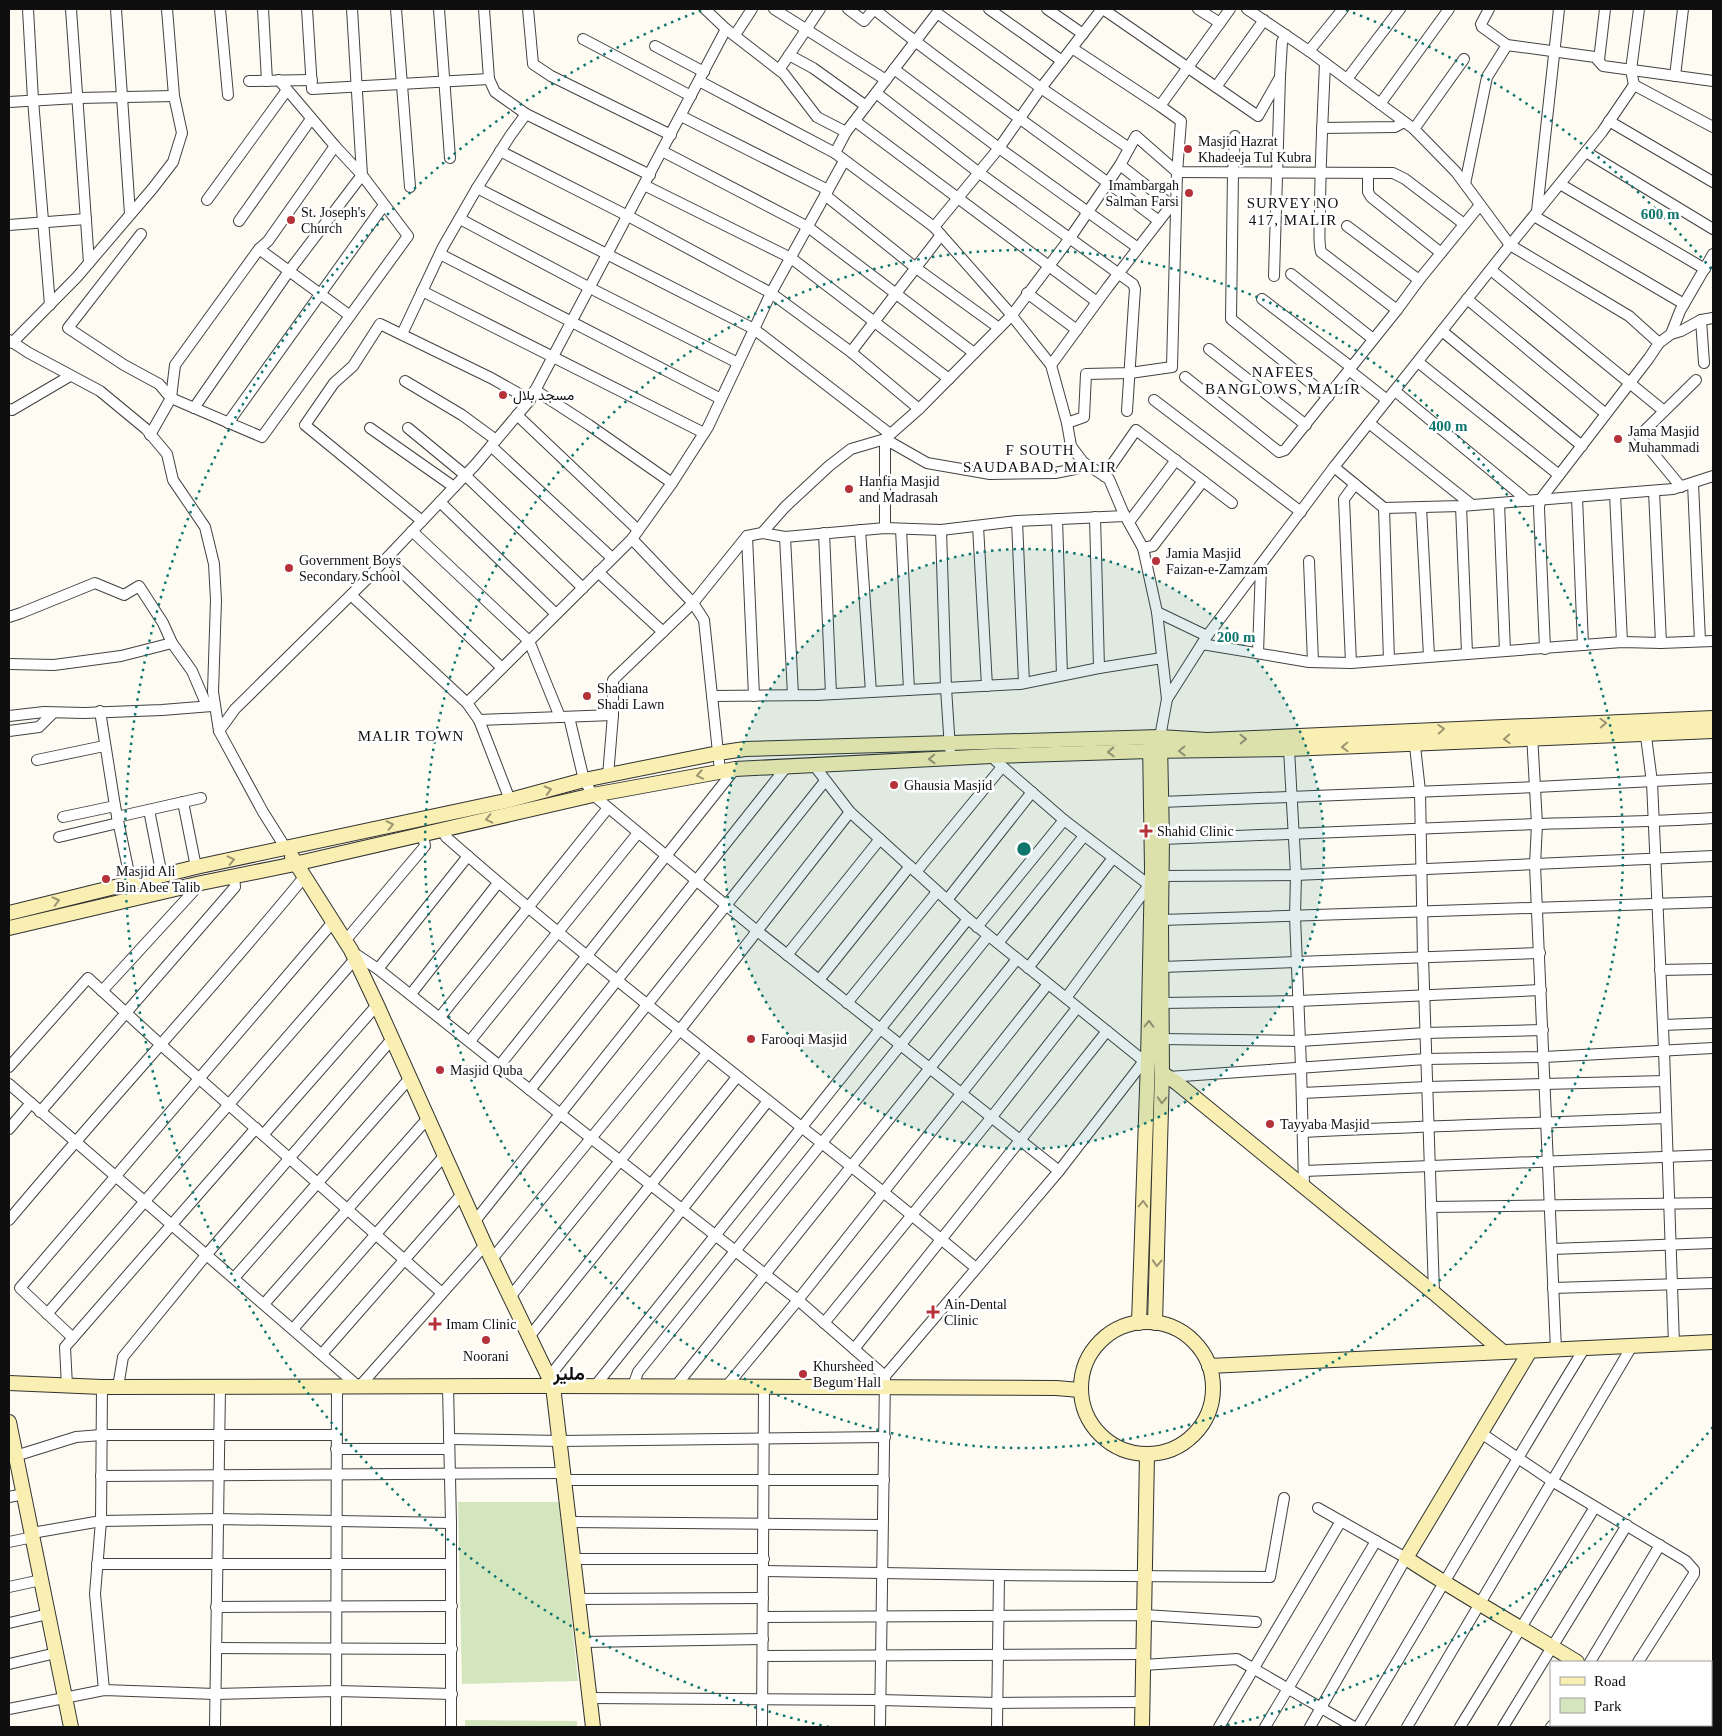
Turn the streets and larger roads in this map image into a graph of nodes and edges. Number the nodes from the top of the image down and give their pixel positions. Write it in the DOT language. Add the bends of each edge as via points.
graph roads {
  1 [pos="28,9"];
  2 [pos="71,9"];
  3 [pos="116,9"];
  4 [pos="167,9"];
  5 [pos="220,9"];
  6 [pos="263,9"];
  7 [pos="307,9"];
  8 [pos="352,9"];
  9 [pos="396,9"];
  10 [pos="439,9"];
  11 [pos="484,9"];
  12 [pos="528,9"];
  13 [pos="705,9"];
  14 [pos="752,9"];
  15 [pos="774,9"];
  16 [pos="820,9"];
  17 [pos="848,9"];
  18 [pos="989,9"];
  19 [pos="1047,9"];
  20 [pos="1103,9"];
  21 [pos="1198,9"];
  22 [pos="1230,9"];
  23 [pos="1247,9"];
  24 [pos="1343,9"];
  25 [pos="1400,9"];
  26 [pos="1449,9"];
  27 [pos="1489,9"];
  28 [pos="1560,9"];
  29 [pos="1605,9"];
  30 [pos="1639,9"];
  31 [pos="1683,9"];
  32 [pos="1264,20"];
  33 [pos="1220,23"];
  34 [pos="806,30"];
  35 [pos="730,32"];
  36 [pos="1083,34"];
  37 [pos="1286,35"];
  38 [pos="583,38"];
  39 [pos="915,42"];
  40 [pos="1508,44"];
  41 [pos="655,46"];
  42 [pos="1072,48"];
  43 [pos="1555,50"];
  44 [pos="1309,51"];
  45 [pos="789,55"];
  46 [pos="1464,59"];
  47 [pos="1599,60"];
  48 [pos="1062,61"];
  49 [pos="1325,63"];
  50 [pos="1188,67"];
  51 [pos="894,69"];
  52 [pos="779,70"];
  53 [pos="1631,70"];
  54 [pos="701,76"];
  55 [pos="1280,76"];
  56 [pos="1674,76"];
  57 [pos="488,79"];
  58 [pos="1347,79"];
  59 [pos="280,80"];
  60 [pos="312,80"];
  61 [pos="886,80"];
  62 [pos="249,81"];
  63 [pos="267,81"];
  64 [pos="1713,81"];
  65 [pos="445,82"];
  66 [pos="402,84"];
  67 [pos="1634,85"];
  68 [pos="357,87"];
  69 [pos="1216,87"];
  70 [pos="1041,88"];
  71 [pos="287,90"];
  72 [pos="876,93"];
  73 [pos="228,95"];
  74 [pos="174,96"];
  75 [pos="691,96"];
  76 [pos="121,97"];
  77 [pos="78,98"];
  78 [pos="33,100"];
  79 [pos="9,102"];
  80 [pos="1380,104"];
  81 [pos="866,106"];
  82 [pos="1160,106"];
  83 [pos="526,114"];
  84 [pos="680,116"];
  85 [pos="1020,118"];
  86 [pos="311,119"];
  87 [pos="855,121"];
  88 [pos="1404,122"];
  89 [pos="1610,122"];
  90 [pos="1713,127"];
  91 [pos="1322,128"];
  92 [pos="1414,129"];
  93 [pos="846,132"];
  94 [pos="671,135"];
  95 [pos="1236,136"];
  96 [pos="335,146"];
  97 [pos="999,148"];
  98 [pos="1130,148"];
  99 [pos="500,151"];
  100 [pos="662,151"];
  101 [pos="1586,152"];
  102 [pos="835,153"];
  103 [pos="450,158"];
  104 [pos="844,161"];
  105 [pos="1120,165"];
  106 [pos="978,172"];
  107 [pos="1177,172"];
  108 [pos="1233,172"];
  109 [pos="1277,173"];
  110 [pos="1320,173"];
  111 [pos="1368,173"];
  112 [pos="362,175"];
  113 [pos="650,175"];
  114 [pos="1108,182"];
  115 [pos="1713,182"];
  116 [pos="1465,184"];
  117 [pos="1560,184"];
  118 [pos="644,185"];
  119 [pos="410,187"];
  120 [pos="477,188"];
  121 [pos="827,193"];
  122 [pos="957,198"];
  123 [pos="207,200"];
  124 [pos="1174,202"];
  125 [pos="384,205"];
  126 [pos="1480,205"];
  127 [pos="1087,211"];
  128 [pos="130,214"];
  129 [pos="1536,214"];
  130 [pos="628,216"];
  131 [pos="86,219"];
  132 [pos="460,219"];
  133 [pos="239,221"];
  134 [pos="1159,221"];
  135 [pos="42,222"];
  136 [pos="1464,224"];
  137 [pos="9,225"];
  138 [pos="1347,226"];
  139 [pos="808,227"];
  140 [pos="1713,229"];
  141 [pos="937,231"];
  142 [pos="141,234"];
  143 [pos="1070,238"];
  144 [pos="1510,245"];
  145 [pos="1138,248"];
  146 [pos="259,249"];
  147 [pos="1441,253"];
  148 [pos="440,254"];
  149 [pos="608,254"];
  150 [pos="1713,254"];
  151 [pos="791,258"];
  152 [pos="89,263"];
  153 [pos="1048,265"];
  154 [pos="916,268"];
  155 [pos="1705,268"];
  156 [pos="1490,270"];
  157 [pos="289,271"];
  158 [pos="1119,273"];
  159 [pos="1291,274"];
  160 [pos="1274,276"];
  161 [pos="1419,280"];
  162 [pos="590,288"];
  163 [pos="422,291"];
  164 [pos="772,293"];
  165 [pos="896,293"];
  166 [pos="1027,293"];
  167 [pos="319,295"];
  168 [pos="1262,299"];
  169 [pos="1467,299"];
  170 [pos="1097,302"];
  171 [pos="1684,304"];
  172 [pos="50,305"];
  173 [pos="1397,310"];
  174 [pos="349,315"];
  175 [pos="1012,315"];
  176 [pos="1713,318"];
  177 [pos="1701,320"];
  178 [pos="572,322"];
  179 [pos="874,322"];
  180 [pos="999,328"];
  181 [pos="754,329"];
  182 [pos="1077,330"];
  183 [pos="1442,331"];
  184 [pos="402,334"];
  185 [pos="1671,334"];
  186 [pos="1373,340"];
  187 [pos="11,341"];
  188 [pos="1658,342"];
  189 [pos="1209,348"];
  190 [pos="851,352"];
  191 [pos="974,353"];
  192 [pos="553,356"];
  193 [pos="1418,362"];
  194 [pos="738,363"];
  195 [pos="1704,363"];
  196 [pos="1051,365"];
  197 [pos="1350,368"];
  198 [pos="1130,373"];
  199 [pos="70,376"];
  200 [pos="1185,377"];
  201 [pos="949,379"];
  202 [pos="1696,380"];
  203 [pos="405,381"];
  204 [pos="1630,383"];
  205 [pos="535,390"];
  206 [pos="1395,390"];
  207 [pos="1328,397"];
  208 [pos="171,398"];
  209 [pos="721,399"];
  210 [pos="530,400"];
  211 [pos="1154,400"];
  212 [pos="1387,400"];
  213 [pos="194,408"];
  214 [pos="9,409"];
  215 [pos="920,409"];
  216 [pos="1127,411"];
  217 [pos="1664,411"];
  218 [pos="1606,414"];
  219 [pos="517,415"];
  220 [pos="228,423"];
  221 [pos="1067,423"];
  222 [pos="1369,423"];
  223 [pos="1306,425"];
  224 [pos="370,428"];
  225 [pos="408,428"];
  226 [pos="704,433"];
  227 [pos="150,435"];
  228 [pos="888,437"];
  229 [pos="493,443"];
  230 [pos="1582,446"];
  231 [pos="1176,460"];
  232 [pos="1090,466"];
  233 [pos="1334,467"];
  234 [pos="465,475"];
  235 [pos="1559,475"];
  236 [pos="1104,476"];
  237 [pos="1713,476"];
  238 [pos="1204,481"];
  239 [pos="672,483"];
  240 [pos="1693,483"];
  241 [pos="1355,484"];
  242 [pos="454,487"];
  243 [pos="1681,487"];
  244 [pos="1654,491"];
  245 [pos="1615,494"];
  246 [pos="1577,497"];
  247 [pos="1540,500"];
  248 [pos="1528,501"];
  249 [pos="440,502"];
  250 [pos="1232,503"];
  251 [pos="1499,503"];
  252 [pos="1466,506"];
  253 [pos="1421,507"];
  254 [pos="1384,508"];
  255 [pos="1301,512"];
  256 [pos="1095,517"];
  257 [pos="1057,519"];
  258 [pos="1127,519"];
  259 [pos="422,521"];
  260 [pos="1017,521"];
  261 [pos="978,526"];
  262 [pos="885,528"];
  263 [pos="901,529"];
  264 [pos="860,530"];
  265 [pos="941,530"];
  266 [pos="412,531"];
  267 [pos="762,533"];
  268 [pos="824,533"];
  269 [pos="635,534"];
  270 [pos="747,536"];
  271 [pos="785,537"];
  272 [pos="1142,548"];
  273 [pos="387,558"];
  274 [pos="612,558"];
  275 [pos="1309,561"];
  276 [pos="1261,566"];
  277 [pos="598,572"];
  278 [pos="583,588"];
  279 [pos="351,595"];
  280 [pos="693,603"];
  281 [pos="1157,612"];
  282 [pos="556,614"];
  283 [pos="9,617"];
  284 [pos="663,632"];
  285 [pos="1205,640"];
  286 [pos="529,641"];
  287 [pos="1700,641"];
  288 [pos="1713,641"];
  289 [pos="1622,642"];
  290 [pos="172,643"];
  291 [pos="1660,643"];
  292 [pos="1584,645"];
  293 [pos="1544,649"];
  294 [pos="1505,651"];
  295 [pos="1258,653"];
  296 [pos="1467,653"];
  297 [pos="1429,656"];
  298 [pos="1162,658"];
  299 [pos="1389,660"];
  300 [pos="1313,662"];
  301 [pos="1351,663"];
  302 [pos="9,664"];
  303 [pos="502,668"];
  304 [pos="1100,668"];
  305 [pos="1062,676"];
  306 [pos="1024,683"];
  307 [pos="987,686"];
  308 [pos="946,688"];
  309 [pos="909,690"];
  310 [pos="870,692"];
  311 [pos="831,694"];
  312 [pos="793,695"];
  313 [pos="712,696"];
  314 [pos="754,696"];
  315 [pos="1167,699"];
  316 [pos="467,703"];
  317 [pos="211,706"];
  318 [pos="100,711"];
  319 [pos="53,712"];
  320 [pos="614,715"];
  321 [pos="9,716"];
  322 [pos="564,717"];
  323 [pos="1713,718"];
  324 [pos="479,720"];
  325 [pos="1645,727"];
  326 [pos="9,730"];
  327 [pos="219,731"];
  328 [pos="1532,731"];
  329 [pos="1713,731"];
  330 [pos="1414,737"];
  331 [pos="950,742"];
  332 [pos="1155,744"];
  333 [pos="104,746"];
  334 [pos="1289,749"];
  335 [pos="718,752"];
  336 [pos="992,756"];
  337 [pos="951,759"];
  338 [pos="37,760"];
  339 [pos="813,764"];
  340 [pos="788,765"];
  341 [pos="1002,767"];
  342 [pos="734,769"];
  343 [pos="720,771"];
  344 [pos="608,776"];
  345 [pos="1713,778"];
  346 [pos="584,780"];
  347 [pos="825,781"];
  348 [pos="1652,782"];
  349 [pos="1536,788"];
  350 [pos="1420,791"];
  351 [pos="1032,792"];
  352 [pos="593,796"];
  353 [pos="1293,797"];
  354 [pos="200,798"];
  355 [pos="510,800"];
  356 [pos="183,802"];
  357 [pos="1161,802"];
  358 [pos="114,806"];
  359 [pos="608,808"];
  360 [pos="149,810"];
  361 [pos="850,812"];
  362 [pos="63,817"];
  363 [pos="1713,818"];
  364 [pos="118,820"];
  365 [pos="1064,820"];
  366 [pos="1653,822"];
  367 [pos="1537,824"];
  368 [pos="442,830"];
  369 [pos="1421,830"];
  370 [pos="638,833"];
  371 [pos="423,835"];
  372 [pos="1293,835"];
  373 [pos="1084,836"];
  374 [pos="59,837"];
  375 [pos="880,839"];
  376 [pos="1162,839"];
  377 [pos="285,848"];
  378 [pos="468,856"];
  379 [pos="666,856"];
  380 [pos="1713,856"];
  381 [pos="1114,858"];
  382 [pos="1656,858"];
  383 [pos="296,863"];
  384 [pos="1536,865"];
  385 [pos="196,868"];
  386 [pos="1421,868"];
  387 [pos="913,869"];
  388 [pos="1296,875"];
  389 [pos="162,876"];
  390 [pos="234,876"];
  391 [pos="305,876"];
  392 [pos="1162,876"];
  393 [pos="696,880"];
  394 [pos="498,882"];
  395 [pos="130,883"];
  396 [pos="201,883"];
  397 [pos="1151,885"];
  398 [pos="938,892"];
  399 [pos="946,900"];
  400 [pos="1713,902"];
  401 [pos="1658,904"];
  402 [pos="726,905"];
  403 [pos="1538,907"];
  404 [pos="528,908"];
  405 [pos="14,912"];
  406 [pos="1421,912"];
  407 [pos="1295,916"];
  408 [pos="968,919"];
  409 [pos="1161,920"];
  410 [pos="333,922"];
  411 [pos="23,925"];
  412 [pos="977,927"];
  413 [pos="9,928"];
  414 [pos="756,930"];
  415 [pos="558,933"];
  416 [pos="988,936"];
  417 [pos="998,943"];
  418 [pos="350,950"];
  419 [pos="1540,953"];
  420 [pos="787,955"];
  421 [pos="586,956"];
  422 [pos="1422,957"];
  423 [pos="1017,958"];
  424 [pos="1297,962"];
  425 [pos="1162,967"];
  426 [pos="1028,968"];
  427 [pos="1713,968"];
  428 [pos="378,969"];
  429 [pos="1660,970"];
  430 [pos="616,980"];
  431 [pos="819,980"];
  432 [pos="1048,984"];
  433 [pos="1541,990"];
  434 [pos="102,991"];
  435 [pos="411,994"];
  436 [pos="1424,996"];
  437 [pos="1066,998"];
  438 [pos="1298,1001"];
  439 [pos="847,1003"];
  440 [pos="1161,1003"];
  441 [pos="377,1004"];
  442 [pos="646,1005"];
  443 [pos="1077,1008"];
  444 [pos="126,1013"];
  445 [pos="440,1017"];
  446 [pos="1713,1023"];
  447 [pos="1663,1025"];
  448 [pos="879,1028"];
  449 [pos="1543,1030"];
  450 [pos="679,1031"];
  451 [pos="1107,1031"];
  452 [pos="1425,1033"];
  453 [pos="392,1039"];
  454 [pos="1161,1039"];
  455 [pos="1300,1040"];
  456 [pos="470,1041"];
  457 [pos="160,1044"];
  458 [pos="900,1045"];
  459 [pos="1713,1048"];
  460 [pos="1664,1050"];
  461 [pos="707,1053"];
  462 [pos="1544,1056"];
  463 [pos="1426,1059"];
  464 [pos="500,1065"];
  465 [pos="1157,1066"];
  466 [pos="9,1067"];
  467 [pos="1302,1067"];
  468 [pos="930,1069"];
  469 [pos="737,1077"];
  470 [pos="199,1078"];
  471 [pos="410,1078"];
  472 [pos="1665,1082"];
  473 [pos="9,1084"];
  474 [pos="1545,1084"];
  475 [pos="1426,1087"];
  476 [pos="530,1090"];
  477 [pos="1302,1093"];
  478 [pos="960,1094"];
  479 [pos="768,1101"];
  480 [pos="31,1104"];
  481 [pos="228,1104"];
  482 [pos="40,1112"];
  483 [pos="559,1113"];
  484 [pos="428,1118"];
  485 [pos="991,1118"];
  486 [pos="1666,1118"];
  487 [pos="1546,1123"];
  488 [pos="801,1126"];
  489 [pos="1428,1126"];
  490 [pos="9,1128"];
  491 [pos="259,1132"];
  492 [pos="1303,1132"];
  493 [pos="591,1138"];
  494 [pos="1020,1140"];
  495 [pos="74,1142"];
  496 [pos="822,1143"];
  497 [pos="445,1155"];
  498 [pos="1713,1155"];
  499 [pos="1667,1157"];
  500 [pos="290,1159"];
  501 [pos="620,1161"];
  502 [pos="1548,1162"];
  503 [pos="1429,1166"];
  504 [pos="852,1167"];
  505 [pos="1059,1171"];
  506 [pos="1304,1171"];
  507 [pos="115,1176"];
  508 [pos="317,1183"];
  509 [pos="651,1185"];
  510 [pos="1304,1187"];
  511 [pos="882,1192"];
  512 [pos="462,1194"];
  513 [pos="144,1201"];
  514 [pos="1713,1203"];
  515 [pos="1668,1204"];
  516 [pos="1550,1205"];
  517 [pos="1431,1207"];
  518 [pos="347,1209"];
  519 [pos="682,1209"];
  520 [pos="912,1216"];
  521 [pos="9,1220"];
  522 [pos="475,1221"];
  523 [pos="172,1224"];
  524 [pos="375,1234"];
  525 [pos="715,1234"];
  526 [pos="941,1240"];
  527 [pos="1713,1243"];
  528 [pos="485,1245"];
  529 [pos="1670,1245"];
  530 [pos="1552,1248"];
  531 [pos="735,1250"];
  532 [pos="207,1254"];
  533 [pos="492,1259"];
  534 [pos="405,1260"];
  535 [pos="976,1268"];
  536 [pos="766,1275"];
  537 [pos="234,1278"];
  538 [pos="1713,1283"];
  539 [pos="1672,1285"];
  540 [pos="1554,1288"];
  541 [pos="442,1293"];
  542 [pos="1434,1294"];
  543 [pos="510,1297"];
  544 [pos="798,1300"];
  545 [pos="264,1304"];
  546 [pos="47,1314"];
  547 [pos="824,1323"];
  548 [pos="1139,1323"];
  549 [pos="1155,1323"];
  550 [pos="293,1329"];
  551 [pos="529,1337"];
  552 [pos="73,1338"];
  553 [pos="1713,1342"];
  554 [pos="1674,1344"];
  555 [pos="1632,1346"];
  556 [pos="854,1349"];
  557 [pos="1584,1349"];
  558 [pos="1556,1350"];
  559 [pos="1530,1351"];
  560 [pos="1503,1352"];
  561 [pos="322,1354"];
  562 [pos="1209,1366"];
  563 [pos="886,1381"];
  564 [pos="551,1382"];
  565 [pos="9,1383"];
  566 [pos="67,1386"];
  567 [pos="448,1386"];
  568 [pos="595,1386"];
  569 [pos="633,1386"];
  570 [pos="676,1386"];
  571 [pos="102,1387"];
  572 [pos="118,1387"];
  573 [pos="220,1387"];
  574 [pos="337,1387"];
  575 [pos="359,1387"];
  576 [pos="726,1387"];
  577 [pos="764,1387"];
  578 [pos="1080,1390"];
  579 [pos="9,1422"];
  580 [pos="1481,1433"];
  581 [pos="101,1435"];
  582 [pos="219,1435"];
  583 [pos="336,1435"];
  584 [pos="885,1437"];
  585 [pos="764,1438"];
  586 [pos="560,1442"];
  587 [pos="448,1444"];
  588 [pos="336,1449"];
  589 [pos="1147,1455"];
  590 [pos="12,1457"];
  591 [pos="1517,1458"];
  592 [pos="336,1474"];
  593 [pos="450,1474"];
  594 [pos="218,1475"];
  595 [pos="101,1476"];
  596 [pos="564,1477"];
  597 [pos="764,1480"];
  598 [pos="884,1480"];
  599 [pos="1552,1481"];
  600 [pos="24,1494"];
  601 [pos="9,1497"];
  602 [pos="1284,1498"];
  603 [pos="1595,1507"];
  604 [pos="1318,1508"];
  605 [pos="218,1519"];
  606 [pos="336,1521"];
  607 [pos="1341,1521"];
  608 [pos="101,1522"];
  609 [pos="569,1522"];
  610 [pos="451,1523"];
  611 [pos="764,1524"];
  612 [pos="882,1525"];
  613 [pos="1627,1526"];
  614 [pos="32,1535"];
  615 [pos="1376,1541"];
  616 [pos="9,1542"];
  617 [pos="1660,1545"];
  618 [pos="1406,1558"];
  619 [pos="573,1559"];
  620 [pos="764,1559"];
  621 [pos="97,1564"];
  622 [pos="217,1564"];
  623 [pos="336,1564"];
  624 [pos="452,1564"];
  625 [pos="764,1571"];
  626 [pos="882,1574"];
  627 [pos="999,1575"];
  628 [pos="1145,1576"];
  629 [pos="41,1580"];
  630 [pos="1444,1584"];
  631 [pos="9,1587"];
  632 [pos="763,1598"];
  633 [pos="577,1599"];
  634 [pos="1480,1603"];
  635 [pos="336,1606"];
  636 [pos="452,1606"];
  637 [pos="216,1607"];
  638 [pos="48,1614"];
  639 [pos="1144,1615"];
  640 [pos="998,1616"];
  641 [pos="763,1617"];
  642 [pos="881,1617"];
  643 [pos="1256,1622"];
  644 [pos="9,1623"];
  645 [pos="1520,1629"];
  646 [pos="763,1639"];
  647 [pos="583,1642"];
  648 [pos="1552,1646"];
  649 [pos="216,1648"];
  650 [pos="336,1648"];
  651 [pos="452,1649"];
  652 [pos="56,1653"];
  653 [pos="998,1655"];
  654 [pos="763,1656"];
  655 [pos="881,1656"];
  656 [pos="1143,1660"];
  657 [pos="1575,1661"];
  658 [pos="1591,1661"];
  659 [pos="1639,1661"];
  660 [pos="9,1664"];
  661 [pos="1254,1669"];
  662 [pos="1288,1689"];
  663 [pos="104,1690"];
  664 [pos="337,1691"];
  665 [pos="215,1694"];
  666 [pos="452,1694"];
  667 [pos="65,1697"];
  668 [pos="590,1698"];
  669 [pos="762,1700"];
  670 [pos="880,1700"];
  671 [pos="1142,1702"];
  672 [pos="997,1703"];
  673 [pos="1321,1708"];
  674 [pos="9,1709"];
  675 [pos="71,1727"];
  676 [pos="215,1727"];
  677 [pos="336,1727"];
  678 [pos="451,1727"];
  679 [pos="593,1727"];
  680 [pos="762,1727"];
  681 [pos="880,1727"];
  682 [pos="997,1727"];
  683 [pos="1142,1727"];
  684 [pos="1219,1727"];
  685 [pos="1265,1727"];
  686 [pos="1310,1727"];
  687 [pos="1356,1727"];
  688 [pos="1407,1727"];
  689 [pos="1460,1727"];
  690 [pos="1503,1727"];
  1 -- 78 [label="street"];
  2 -- 77 [label="street"];
  3 -- 76 [label="street"];
  4 -- 74 [label="street"];
  5 -- 73 [label="street"];
  6 -- 63 [label="street"];
  7 -- 60 [label="street"];
  8 -- 68 [label="street"];
  9 -- 66 [label="street"];
  10 -- 65 [label="street"];
  11 -- 57 [label="street"];
  12 -- 94 [label="street" via="533,64"];
  13 -- 35 [label="street"];
  14 -- 35 [label="street"];
  15 -- 34 [label="street"];
  16 -- 34 [label="street"];
  17 -- 39 [label="street" via="864,20 874,9"];
  18 -- 48 [label="street"];
  19 -- 36 [label="street"];
  20 -- 36 [label="street"];
  20 -- 50 [label="street"];
  21 -- 33 [label="street"];
  22 -- 33 [label="street"];
  23 -- 32 [label="street"];
  24 -- 44 [label="street"];
  25 -- 58 [label="street"];
  26 -- 80 [label="street"];
  27 -- 40 [label="street" via="1482,27"];
  28 -- 43 [label="street"];
  29 -- 47 [label="street"];
  30 -- 53 [label="street"];
  31 -- 56 [label="street"];
  32 -- 37 [label="street"];
  32 -- 69 [label="street"];
  33 -- 50 [label="street"];
  34 -- 45 [label="street"];
  34 -- 61 [label="street"];
  35 -- 52 [label="street"];
  35 -- 54 [label="street"];
  36 -- 42 [label="street"];
  37 -- 44 [label="street"];
  37 -- 55 [label="street" via="1282,42"];
  38 -- 75 [label="street"];
  39 -- 51 [label="street"];
  39 -- 70 [label="street" via="937,13"];
  39 -- 85 [label="street"];
  40 -- 43 [label="street"];
  40 -- 116 [label="street" via="1487,77"];
  41 -- 54 [label="street"];
  42 -- 48 [label="street"];
  42 -- 82 [label="street"];
  43 -- 47 [label="street"];
  43 -- 129 [label="street"];
  44 -- 49 [label="street"];
  45 -- 52 [label="street"];
  45 -- 81 [label="street"];
  46 -- 92 [label="street"];
  47 -- 53 [label="street" via="1603,66"];
  48 -- 70 [label="street"];
  49 -- 58 [label="street"];
  49 -- 91 [label="street"];
  50 -- 69 [label="street"];
  50 -- 82 [label="street"];
  51 -- 61 [label="street"];
  51 -- 97 [label="street"];
  52 -- 93 [label="street" via="818,117"];
  53 -- 56 [label="street"];
  53 -- 67 [label="street"];
  54 -- 75 [label="street"];
  54 -- 102 [label="street"];
  55 -- 69 [label="street" via="1258,116"];
  55 -- 109 [label="street"];
  56 -- 64 [label="street"];
  57 -- 65 [label="street"];
  57 -- 83 [label="street" via="494,92"];
  58 -- 80 [label="street"];
  59 -- 60 [label="street"];
  59 -- 63 [label="street"];
  59 -- 71 [label="street"];
  60 -- 68 [label="street" via="312,89"];
  61 -- 72 [label="street"];
  62 -- 63 [label="street"];
  65 -- 66 [label="street"];
  65 -- 103 [label="street"];
  66 -- 68 [label="street"];
  66 -- 119 [label="street"];
  67 -- 89 [label="street"];
  67 -- 90 [label="street"];
  68 -- 112 [label="street"];
  70 -- 85 [label="street"];
  70 -- 98 [label="street"];
  71 -- 86 [label="street"];
  71 -- 123 [label="street"];
  72 -- 81 [label="street"];
  72 -- 106 [label="street"];
  74 -- 76 [label="street"];
  74 -- 128 [label="street" via="182,132 173,162"];
  75 -- 84 [label="street"];
  76 -- 77 [label="street"];
  76 -- 128 [label="street"];
  77 -- 78 [label="street"];
  77 -- 131 [label="street"];
  78 -- 79 [label="street"];
  78 -- 135 [label="street"];
  80 -- 88 [label="street"];
  81 -- 87 [label="street"];
  82 -- 107 [label="street" via="1181,121"];
  83 -- 99 [label="street"];
  83 -- 113 [label="street"];
  84 -- 94 [label="street"];
  84 -- 121 [label="street"];
  85 -- 97 [label="street"];
  85 -- 114 [label="street"];
  86 -- 96 [label="street"];
  86 -- 133 [label="street"];
  87 -- 93 [label="street"];
  87 -- 122 [label="street"];
  88 -- 91 [label="street" via="1395,127"];
  88 -- 92 [label="street"];
  89 -- 101 [label="street"];
  89 -- 115 [label="street"];
  91 -- 110 [label="street"];
  92 -- 116 [label="street"];
  93 -- 102 [label="street"];
  94 -- 100 [label="street"];
  95 -- 108 [label="street"];
  96 -- 112 [label="street"];
  96 -- 146 [label="street"];
  97 -- 106 [label="street"];
  97 -- 127 [label="street"];
  98 -- 105 [label="street"];
  98 -- 107 [label="street" via="1136,136"];
  99 -- 120 [label="street"];
  99 -- 130 [label="street"];
  100 -- 113 [label="street"];
  100 -- 139 [label="street"];
  101 -- 117 [label="street"];
  101 -- 140 [label="street"];
  102 -- 104 [label="street"];
  104 -- 121 [label="street"];
  104 -- 141 [label="street"];
  105 -- 114 [label="street"];
  105 -- 124 [label="street"];
  106 -- 122 [label="street"];
  106 -- 143 [label="street"];
  107 -- 108 [label="street"];
  107 -- 124 [label="street"];
  108 -- 109 [label="street"];
  108 -- 207 [label="street" via="1231,320"];
  109 -- 110 [label="street"];
  109 -- 160 [label="street"];
  110 -- 111 [label="street"];
  110 -- 173 [label="street" via="1320,252"];
  111 -- 136 [label="street" via="1393,173 1406,179"];
  111 -- 147 [label="street" via="1371,197"];
  112 -- 125 [label="street"];
  112 -- 157 [label="street"];
  113 -- 118 [label="street"];
  114 -- 127 [label="street"];
  114 -- 134 [label="street"];
  116 -- 126 [label="street"];
  117 -- 129 [label="street"];
  117 -- 155 [label="street"];
  118 -- 130 [label="street"];
  118 -- 151 [label="street"];
  120 -- 132 [label="street"];
  120 -- 149 [label="street"];
  121 -- 139 [label="street"];
  121 -- 154 [label="street"];
  122 -- 141 [label="street"];
  122 -- 153 [label="street"];
  124 -- 134 [label="street"];
  124 -- 198 [label="street" via="1172,367"];
  125 -- 167 [label="street"];
  125 -- 174 [label="street" via="408,236"];
  126 -- 136 [label="street"];
  126 -- 144 [label="street"];
  127 -- 143 [label="street"];
  127 -- 145 [label="street"];
  128 -- 152 [label="street"];
  129 -- 144 [label="street"];
  129 -- 171 [label="street"];
  130 -- 149 [label="street"];
  130 -- 164 [label="street"];
  131 -- 135 [label="street"];
  131 -- 152 [label="street"];
  132 -- 148 [label="street"];
  132 -- 162 [label="street"];
  134 -- 145 [label="street"];
  135 -- 137 [label="street"];
  135 -- 172 [label="street"];
  136 -- 147 [label="street"];
  138 -- 161 [label="street"];
  139 -- 151 [label="street"];
  139 -- 165 [label="street"];
  141 -- 154 [label="street"];
  141 -- 175 [label="street"];
  142 -- 208 [label="street" via="68,328 159,384"];
  143 -- 153 [label="street"];
  143 -- 158 [label="street"];
  144 -- 156 [label="street"];
  144 -- 188 [label="street" via="1628,316"];
  145 -- 158 [label="street"];
  146 -- 157 [label="street"];
  146 -- 208 [label="street" via="176,365"];
  147 -- 161 [label="street"];
  148 -- 163 [label="street"];
  148 -- 178 [label="street"];
  149 -- 162 [label="street"];
  149 -- 181 [label="street"];
  150 -- 155 [label="street"];
  151 -- 164 [label="street"];
  151 -- 179 [label="street"];
  152 -- 172 [label="street"];
  153 -- 166 [label="street"];
  153 -- 170 [label="street"];
  154 -- 165 [label="street"];
  154 -- 180 [label="street"];
  155 -- 171 [label="street"];
  156 -- 169 [label="street"];
  156 -- 204 [label="street"];
  157 -- 167 [label="street"];
  157 -- 213 [label="street"];
  158 -- 170 [label="street"];
  158 -- 198 [label="street" via="1135,288"];
  159 -- 186 [label="street"];
  161 -- 173 [label="street"];
  162 -- 178 [label="street"];
  162 -- 194 [label="street"];
  163 -- 184 [label="street"];
  163 -- 192 [label="street"];
  164 -- 181 [label="street"];
  164 -- 190 [label="street"];
  165 -- 179 [label="street"];
  165 -- 191 [label="street"];
  166 -- 175 [label="street"];
  166 -- 182 [label="street"];
  167 -- 174 [label="street"];
  167 -- 220 [label="street"];
  168 -- 197 [label="street"];
  169 -- 183 [label="street"];
  169 -- 218 [label="street"];
  170 -- 182 [label="street"];
  171 -- 185 [label="street"];
  172 -- 187 [label="street"];
  173 -- 186 [label="street"];
  174 -- 220 [label="street" via="262,437"];
  175 -- 180 [label="street"];
  175 -- 196 [label="street"];
  176 -- 177 [label="street"];
  177 -- 185 [label="street"];
  177 -- 195 [label="street"];
  178 -- 192 [label="street"];
  178 -- 209 [label="street"];
  179 -- 190 [label="street"];
  179 -- 201 [label="street"];
  180 -- 191 [label="street"];
  181 -- 194 [label="street"];
  181 -- 228 [label="street"];
  182 -- 196 [label="street"];
  183 -- 193 [label="street"];
  183 -- 230 [label="street"];
  184 -- 210 [label="street"];
  184 -- 259 [label="street" via="380,324 353,366 334,383 305,425"];
  185 -- 188 [label="street"];
  186 -- 197 [label="street"];
  187 -- 199 [label="street"];
  188 -- 204 [label="street"];
  189 -- 223 [label="street"];
  190 -- 215 [label="street"];
  191 -- 201 [label="street"];
  192 -- 205 [label="street"];
  192 -- 226 [label="street"];
  193 -- 206 [label="street"];
  193 -- 235 [label="street"];
  194 -- 209 [label="street"];
  196 -- 221 [label="street"];
  197 -- 207 [label="street"];
  197 -- 212 [label="street"];
  198 -- 216 [label="street"];
  198 -- 221 [label="street" via="1086,374 1084,417"];
  199 -- 214 [label="street"];
  199 -- 227 [label="street" via="100,392"];
  200 -- 223 [label="street" via="1279,452 1285,450"];
  201 -- 215 [label="street"];
  202 -- 217 [label="street"];
  203 -- 229 [label="street" via="462,415"];
  204 -- 217 [label="street"];
  204 -- 218 [label="street"];
  205 -- 210 [label="street"];
  205 -- 239 [label="street"];
  206 -- 212 [label="street"];
  206 -- 248 [label="street"];
  207 -- 223 [label="street"];
  208 -- 213 [label="street"];
  208 -- 227 [label="street"];
  209 -- 226 [label="street"];
  210 -- 219 [label="street"];
  211 -- 255 [label="street"];
  212 -- 222 [label="street"];
  213 -- 220 [label="street"];
  215 -- 228 [label="street"];
  217 -- 243 [label="street" via="1638,436"];
  218 -- 230 [label="street"];
  219 -- 229 [label="street"];
  219 -- 269 [label="street"];
  221 -- 232 [label="street" via="1071,446"];
  222 -- 233 [label="street"];
  222 -- 252 [label="street"];
  224 -- 242 [label="street"];
  225 -- 234 [label="street"];
  226 -- 239 [label="street"];
  227 -- 317 [label="street" via="167,454 173,480 205,527 214,564 216,600"];
  228 -- 232 [label="street" via="927,463 990,474 1055,473"];
  228 -- 262 [label="street"];
  228 -- 267 [label="street" via="852,449 829,466"];
  229 -- 234 [label="street"];
  229 -- 274 [label="street"];
  230 -- 235 [label="street"];
  231 -- 236 [label="street" via="1136,430"];
  231 -- 238 [label="street"];
  231 -- 258 [label="street"];
  232 -- 236 [label="street"];
  233 -- 241 [label="street"];
  233 -- 255 [label="street"];
  234 -- 242 [label="street"];
  234 -- 278 [label="street"];
  235 -- 247 [label="street"];
  236 -- 258 [label="street" via="1109,479"];
  237 -- 240 [label="street"];
  238 -- 250 [label="street"];
  238 -- 272 [label="street" via="1154,546"];
  239 -- 269 [label="street"];
  240 -- 243 [label="street"];
  240 -- 287 [label="street"];
  241 -- 254 [label="street"];
  241 -- 301 [label="street" via="1344,499"];
  242 -- 249 [label="street"];
  243 -- 244 [label="street"];
  244 -- 245 [label="street"];
  244 -- 291 [label="street"];
  245 -- 246 [label="street"];
  245 -- 289 [label="street"];
  246 -- 247 [label="street"];
  246 -- 292 [label="street"];
  247 -- 248 [label="street"];
  247 -- 293 [label="street"];
  248 -- 251 [label="street"];
  249 -- 259 [label="street"];
  249 -- 282 [label="street"];
  251 -- 252 [label="street"];
  251 -- 294 [label="street"];
  252 -- 253 [label="street"];
  252 -- 296 [label="street"];
  253 -- 254 [label="street"];
  253 -- 297 [label="street"];
  254 -- 299 [label="street"];
  255 -- 276 [label="street"];
  256 -- 257 [label="street"];
  256 -- 258 [label="street"];
  256 -- 304 [label="street"];
  257 -- 260 [label="street"];
  257 -- 305 [label="street"];
  258 -- 272 [label="street"];
  259 -- 266 [label="street"];
  260 -- 261 [label="street"];
  260 -- 306 [label="street"];
  261 -- 265 [label="street"];
  261 -- 307 [label="street"];
  262 -- 263 [label="street"];
  262 -- 264 [label="street"];
  263 -- 265 [label="street"];
  263 -- 309 [label="street"];
  264 -- 268 [label="street"];
  264 -- 310 [label="street"];
  265 -- 308 [label="street"];
  266 -- 273 [label="street"];
  266 -- 286 [label="street"];
  267 -- 270 [label="street"];
  267 -- 271 [label="street"];
  268 -- 271 [label="street"];
  268 -- 311 [label="street"];
  269 -- 274 [label="street"];
  269 -- 280 [label="street"];
  270 -- 280 [label="street"];
  270 -- 314 [label="street"];
  271 -- 312 [label="street"];
  272 -- 281 [label="street"];
  273 -- 279 [label="street"];
  273 -- 303 [label="street"];
  274 -- 277 [label="street"];
  275 -- 300 [label="street"];
  276 -- 285 [label="street"];
  276 -- 295 [label="street"];
  277 -- 278 [label="street"];
  277 -- 284 [label="street"];
  278 -- 282 [label="street"];
  279 -- 316 [label="street"];
  279 -- 327 [label="street" via="235,709"];
  280 -- 284 [label="street"];
  280 -- 313 [label="street" via="704,620"];
  281 -- 285 [label="street"];
  281 -- 298 [label="street"];
  282 -- 286 [label="street"];
  283 -- 290 [label="street" via="95,583 124,595 139,586"];
  284 -- 320 [label="street" via="613,680"];
  285 -- 295 [label="street"];
  285 -- 315 [label="street"];
  286 -- 303 [label="street"];
  286 -- 322 [label="street"];
  287 -- 288 [label="street"];
  287 -- 291 [label="street"];
  289 -- 291 [label="street"];
  289 -- 292 [label="street"];
  290 -- 302 [label="street" via="112,657 54,664"];
  290 -- 317 [label="street"];
  292 -- 293 [label="street"];
  293 -- 294 [label="street"];
  294 -- 296 [label="street"];
  295 -- 300 [label="street"];
  296 -- 297 [label="street"];
  297 -- 299 [label="street"];
  298 -- 304 [label="street"];
  298 -- 315 [label="street"];
  299 -- 301 [label="street"];
  300 -- 301 [label="street"];
  303 -- 316 [label="street"];
  304 -- 305 [label="street"];
  305 -- 306 [label="street"];
  306 -- 307 [label="street"];
  307 -- 308 [label="street"];
  308 -- 309 [label="street"];
  308 -- 331 [label="street"];
  309 -- 310 [label="street"];
  310 -- 311 [label="street"];
  311 -- 312 [label="street"];
  312 -- 314 [label="street"];
  313 -- 314 [label="street"];
  313 -- 335 [label="street"];
  315 -- 332 [label="street"];
  316 -- 324 [label="street"];
  317 -- 318 [label="street"];
  317 -- 327 [label="street"];
  318 -- 319 [label="street"];
  318 -- 333 [label="street"];
  319 -- 321 [label="street"];
  319 -- 326 [label="street" via="39,728"];
  320 -- 322 [label="street"];
  320 -- 344 [label="street"];
  322 -- 324 [label="street"];
  322 -- 346 [label="street"];
  323 -- 325 [label="street"];
  324 -- 355 [label="street"];
  325 -- 328 [label="street"];
  325 -- 329 [label="street"];
  325 -- 348 [label="street"];
  327 -- 377 [label="street"];
  328 -- 330 [label="street"];
  328 -- 349 [label="street"];
  332 -- 330 [label="street, one-way" via="1208,740"];
  330 -- 334 [label="street, one-way"];
  330 -- 350 [label="street"];
  331 -- 332 [label="street"];
  331 -- 335 [label="street"];
  331 -- 337 [label="street"];
  334 -- 332 [label="street, one-way"];
  332 -- 336 [label="street, one-way"];
  332 -- 357 [label="street"];
  332 -- 397 [label="street"];
  333 -- 338 [label="street"];
  333 -- 358 [label="street"];
  334 -- 353 [label="street"];
  335 -- 343 [label="street"];
  335 -- 344 [label="street"];
  336 -- 337 [label="street"];
  336 -- 341 [label="street"];
  337 -- 339 [label="street, one-way"];
  339 -- 340 [label="street"];
  339 -- 347 [label="street"];
  340 -- 342 [label="street"];
  340 -- 393 [label="street"];
  341 -- 351 [label="street"];
  341 -- 387 [label="street"];
  342 -- 343 [label="street"];
  342 -- 379 [label="street"];
  343 -- 352 [label="street, one-way"];
  344 -- 346 [label="street"];
  345 -- 348 [label="street"];
  346 -- 352 [label="street"];
  355 -- 346 [label="street, one-way"];
  347 -- 361 [label="street"];
  347 -- 402 [label="street"];
  348 -- 349 [label="street"];
  348 -- 366 [label="street"];
  349 -- 350 [label="street"];
  349 -- 367 [label="street"];
  350 -- 353 [label="street"];
  350 -- 369 [label="street"];
  351 -- 365 [label="street"];
  351 -- 399 [label="street"];
  352 -- 359 [label="street"];
  352 -- 368 [label="street, one-way"];
  353 -- 357 [label="street"];
  353 -- 372 [label="street"];
  354 -- 356 [label="street"];
  377 -- 355 [label="street, one-way"];
  356 -- 360 [label="street"];
  356 -- 385 [label="street"];
  357 -- 376 [label="street"];
  358 -- 362 [label="street"];
  358 -- 364 [label="street"];
  359 -- 370 [label="street"];
  359 -- 404 [label="street"];
  360 -- 364 [label="street"];
  360 -- 389 [label="street"];
  361 -- 375 [label="street"];
  361 -- 414 [label="street"];
  363 -- 366 [label="street"];
  364 -- 374 [label="street"];
  364 -- 395 [label="street"];
  365 -- 373 [label="street"];
  365 -- 412 [label="street"];
  366 -- 367 [label="street"];
  366 -- 382 [label="street"];
  367 -- 369 [label="street"];
  367 -- 384 [label="street"];
  368 -- 371 [label="street"];
  368 -- 378 [label="street" via="446,838"];
  369 -- 372 [label="street"];
  369 -- 386 [label="street"];
  370 -- 379 [label="street"];
  370 -- 415 [label="street"];
  371 -- 383 [label="street"];
  371 -- 418 [label="street" via="425,846"];
  372 -- 376 [label="street"];
  372 -- 388 [label="street"];
  373 -- 381 [label="street"];
  373 -- 417 [label="street"];
  375 -- 387 [label="street"];
  375 -- 420 [label="street"];
  376 -- 392 [label="street"];
  377 -- 383 [label="street"];
  385 -- 377 [label="street, one-way"];
  378 -- 394 [label="street"];
  378 -- 428 [label="street"];
  379 -- 393 [label="street"];
  379 -- 421 [label="street"];
  380 -- 382 [label="street"];
  381 -- 397 [label="street"];
  381 -- 426 [label="street"];
  382 -- 384 [label="street"];
  382 -- 401 [label="street"];
  383 -- 390 [label="street"];
  383 -- 391 [label="street"];
  384 -- 386 [label="street"];
  384 -- 403 [label="street"];
  385 -- 389 [label="street"];
  386 -- 388 [label="street"];
  386 -- 406 [label="street"];
  387 -- 398 [label="street"];
  387 -- 431 [label="street"];
  388 -- 392 [label="street"];
  388 -- 407 [label="street"];
  389 -- 395 [label="street"];
  390 -- 396 [label="street"];
  390 -- 444 [label="street" via="235,887"];
  391 -- 410 [label="street"];
  391 -- 457 [label="street"];
  392 -- 409 [label="street"];
  393 -- 402 [label="street"];
  393 -- 430 [label="street"];
  394 -- 404 [label="street"];
  394 -- 435 [label="street"];
  405 -- 395 [label="street, one-way"];
  396 -- 411 [label="street"];
  396 -- 434 [label="street"];
  397 -- 437 [label="street"];
  465 -- 397 [label="street, one-way"];
  398 -- 399 [label="street"];
  398 -- 439 [label="street"];
  399 -- 408 [label="street"];
  400 -- 401 [label="street"];
  401 -- 403 [label="street"];
  401 -- 429 [label="street"];
  402 -- 414 [label="street"];
  402 -- 442 [label="street"];
  403 -- 406 [label="street"];
  403 -- 419 [label="street"];
  404 -- 415 [label="street"];
  404 -- 445 [label="street"];
  405 -- 411 [label="street"];
  406 -- 407 [label="street"];
  406 -- 422 [label="street"];
  407 -- 409 [label="street"];
  407 -- 424 [label="street"];
  408 -- 412 [label="street"];
  408 -- 448 [label="street"];
  409 -- 425 [label="street"];
  410 -- 418 [label="street"];
  410 -- 470 [label="street"];
  411 -- 413 [label="street"];
  412 -- 416 [label="street"];
  414 -- 420 [label="street"];
  414 -- 450 [label="street"];
  415 -- 421 [label="street"];
  415 -- 456 [label="street"];
  416 -- 417 [label="street"];
  416 -- 458 [label="street"];
  417 -- 423 [label="street"];
  418 -- 428 [label="street"];
  418 -- 441 [label="street"];
  418 -- 481 [label="street"];
  419 -- 422 [label="street"];
  419 -- 433 [label="street"];
  420 -- 431 [label="street"];
  421 -- 430 [label="street"];
  421 -- 464 [label="street"];
  422 -- 424 [label="street"];
  422 -- 436 [label="street"];
  423 -- 426 [label="street"];
  423 -- 468 [label="street"];
  424 -- 425 [label="street"];
  424 -- 438 [label="street"];
  425 -- 440 [label="street"];
  426 -- 432 [label="street"];
  427 -- 429 [label="street"];
  428 -- 435 [label="street"];
  429 -- 447 [label="street"];
  430 -- 442 [label="street"];
  430 -- 476 [label="street"];
  431 -- 439 [label="street"];
  432 -- 437 [label="street"];
  432 -- 478 [label="street"];
  433 -- 436 [label="street"];
  433 -- 449 [label="street"];
  434 -- 444 [label="street"];
  434 -- 466 [label="street" via="88,978"];
  435 -- 445 [label="street"];
  436 -- 438 [label="street"];
  436 -- 452 [label="street"];
  437 -- 443 [label="street"];
  438 -- 440 [label="street"];
  438 -- 455 [label="street"];
  439 -- 448 [label="street"];
  440 -- 454 [label="street"];
  441 -- 453 [label="street"];
  441 -- 491 [label="street"];
  442 -- 450 [label="street"];
  442 -- 483 [label="street"];
  443 -- 451 [label="street"];
  443 -- 485 [label="street"];
  444 -- 457 [label="street"];
  444 -- 482 [label="street"];
  445 -- 456 [label="street"];
  446 -- 447 [label="street"];
  447 -- 460 [label="street"];
  448 -- 458 [label="street"];
  448 -- 488 [label="street"];
  449 -- 452 [label="street"];
  449 -- 462 [label="street"];
  450 -- 461 [label="street"];
  450 -- 493 [label="street"];
  451 -- 465 [label="street"];
  451 -- 494 [label="street"];
  452 -- 455 [label="street"];
  452 -- 463 [label="street"];
  453 -- 471 [label="street"];
  453 -- 500 [label="street"];
  454 -- 455 [label="street"];
  454 -- 465 [label="street"];
  455 -- 467 [label="street"];
  456 -- 464 [label="street"];
  457 -- 470 [label="street"];
  457 -- 495 [label="street"];
  458 -- 468 [label="street"];
  458 -- 496 [label="street"];
  459 -- 460 [label="street"];
  460 -- 462 [label="street"];
  460 -- 472 [label="street"];
  461 -- 469 [label="street"];
  461 -- 501 [label="street"];
  462 -- 463 [label="street"];
  462 -- 474 [label="street"];
  463 -- 467 [label="street"];
  463 -- 475 [label="street"];
  464 -- 476 [label="street"];
  465 -- 467 [label="street"];
  465 -- 505 [label="street"];
  465 -- 510 [label="street"];
  548 -- 465 [label="street, one-way"];
  465 -- 549 [label="street, one-way"];
  467 -- 477 [label="street"];
  468 -- 478 [label="street"];
  468 -- 504 [label="street"];
  469 -- 479 [label="street"];
  469 -- 509 [label="street"];
  470 -- 481 [label="street"];
  470 -- 507 [label="street"];
  471 -- 484 [label="street"];
  471 -- 508 [label="street"];
  472 -- 474 [label="street"];
  472 -- 486 [label="street"];
  473 -- 480 [label="street"];
  474 -- 475 [label="street"];
  474 -- 487 [label="street"];
  475 -- 477 [label="street"];
  475 -- 489 [label="street"];
  476 -- 483 [label="street"];
  477 -- 492 [label="street"];
  478 -- 485 [label="street"];
  478 -- 511 [label="street"];
  479 -- 488 [label="street"];
  479 -- 519 [label="street"];
  480 -- 482 [label="street"];
  480 -- 490 [label="street"];
  481 -- 491 [label="street"];
  481 -- 513 [label="street"];
  482 -- 495 [label="street"];
  483 -- 493 [label="street"];
  483 -- 522 [label="street"];
  484 -- 497 [label="street"];
  484 -- 518 [label="street"];
  485 -- 494 [label="street"];
  485 -- 520 [label="street"];
  486 -- 487 [label="street"];
  486 -- 499 [label="street"];
  487 -- 489 [label="street"];
  487 -- 502 [label="street"];
  488 -- 496 [label="street"];
  488 -- 525 [label="street"];
  489 -- 492 [label="street"];
  489 -- 503 [label="street"];
  491 -- 500 [label="street"];
  491 -- 523 [label="street"];
  492 -- 506 [label="street"];
  493 -- 501 [label="street"];
  493 -- 533 [label="street"];
  494 -- 505 [label="street"];
  494 -- 526 [label="street"];
  495 -- 507 [label="street"];
  495 -- 521 [label="street"];
  496 -- 504 [label="street"];
  496 -- 531 [label="street"];
  497 -- 512 [label="street"];
  497 -- 524 [label="street"];
  498 -- 499 [label="street"];
  499 -- 502 [label="street"];
  499 -- 515 [label="street"];
  500 -- 508 [label="street"];
  500 -- 532 [label="street"];
  501 -- 509 [label="street"];
  501 -- 543 [label="street"];
  502 -- 503 [label="street"];
  502 -- 516 [label="street"];
  503 -- 506 [label="street"];
  503 -- 517 [label="street"];
  504 -- 511 [label="street"];
  504 -- 536 [label="street"];
  505 -- 535 [label="street"];
  506 -- 510 [label="street"];
  507 -- 513 [label="street"];
  507 -- 546 [label="street" via="20,1288"];
  508 -- 518 [label="street"];
  508 -- 537 [label="street"];
  509 -- 519 [label="street"];
  509 -- 551 [label="street"];
  510 -- 542 [label="street"];
  511 -- 520 [label="street"];
  511 -- 544 [label="street"];
  512 -- 522 [label="street"];
  512 -- 534 [label="street"];
  513 -- 523 [label="street"];
  513 -- 546 [label="street"];
  514 -- 515 [label="street"];
  515 -- 516 [label="street"];
  515 -- 529 [label="street"];
  516 -- 517 [label="street"];
  516 -- 530 [label="street"];
  517 -- 542 [label="street"];
  518 -- 524 [label="street"];
  518 -- 545 [label="street"];
  519 -- 525 [label="street"];
  519 -- 564 [label="street"];
  520 -- 526 [label="street"];
  520 -- 547 [label="street"];
  522 -- 528 [label="street"];
  523 -- 532 [label="street"];
  523 -- 552 [label="street"];
  524 -- 534 [label="street"];
  524 -- 550 [label="street"];
  525 -- 531 [label="street"];
  525 -- 568 [label="street"];
  526 -- 535 [label="street"];
  526 -- 556 [label="street"];
  527 -- 529 [label="street"];
  528 -- 533 [label="street"];
  528 -- 541 [label="street"];
  529 -- 530 [label="street"];
  529 -- 539 [label="street"];
  530 -- 540 [label="street"];
  531 -- 536 [label="street"];
  531 -- 569 [label="street" via="638,1372"];
  532 -- 537 [label="street"];
  532 -- 572 [label="street" via="123,1357"];
  533 -- 543 [label="street"];
  534 -- 541 [label="street"];
  534 -- 561 [label="street"];
  535 -- 563 [label="street"];
  536 -- 544 [label="street"];
  536 -- 570 [label="street"];
  537 -- 545 [label="street"];
  538 -- 539 [label="street"];
  539 -- 540 [label="street"];
  539 -- 554 [label="street"];
  540 -- 558 [label="street"];
  541 -- 575 [label="street"];
  542 -- 560 [label="street"];
  543 -- 551 [label="street"];
  544 -- 547 [label="street"];
  544 -- 576 [label="street"];
  545 -- 550 [label="street"];
  546 -- 552 [label="street"];
  547 -- 556 [label="street"];
  548 -- 549 [label="street"];
  548 -- 578 [label="street" via="1115,1330 1100,1340 1082,1372"];
  549 -- 562 [label="street" via="1186,1335 1200,1349"];
  550 -- 561 [label="street"];
  551 -- 564 [label="street"];
  552 -- 566 [label="street" via="65,1347"];
  553 -- 554 [label="street"];
  554 -- 555 [label="street"];
  555 -- 557 [label="street"];
  555 -- 599 [label="street"];
  556 -- 563 [label="street"];
  557 -- 558 [label="street"];
  557 -- 591 [label="street"];
  558 -- 559 [label="street"];
  559 -- 560 [label="street"];
  559 -- 580 [label="street"];
  560 -- 562 [label="street"];
  561 -- 575 [label="street"];
  562 -- 589 [label="street" via="1213,1386 1210,1407 1202,1426 1187,1441 1169,1451"];
  563 -- 577 [label="street"];
  563 -- 578 [label="street"];
  563 -- 584 [label="street"];
  564 -- 567 [label="street"];
  564 -- 568 [label="street"];
  564 -- 586 [label="street"];
  565 -- 566 [label="street"];
  566 -- 571 [label="street"];
  567 -- 575 [label="street"];
  567 -- 587 [label="street"];
  568 -- 569 [label="street"];
  569 -- 570 [label="street"];
  570 -- 576 [label="street"];
  571 -- 572 [label="street"];
  571 -- 581 [label="street"];
  572 -- 573 [label="street"];
  573 -- 574 [label="street"];
  573 -- 582 [label="street"];
  574 -- 575 [label="street"];
  574 -- 583 [label="street"];
  576 -- 577 [label="street"];
  577 -- 585 [label="street"];
  578 -- 589 [label="street" via="1084,1410 1094,1429 1109,1443 1128,1452"];
  579 -- 590 [label="street"];
  580 -- 591 [label="street"];
  580 -- 618 [label="street"];
  581 -- 582 [label="street"];
  581 -- 590 [label="street" via="76,1437"];
  581 -- 595 [label="street"];
  582 -- 583 [label="street"];
  582 -- 594 [label="street"];
  583 -- 588 [label="street"];
  584 -- 585 [label="street"];
  584 -- 598 [label="street"];
  585 -- 586 [label="street"];
  585 -- 597 [label="street"];
  586 -- 587 [label="street"];
  586 -- 596 [label="street"];
  587 -- 588 [label="street"];
  587 -- 593 [label="street"];
  588 -- 592 [label="street"];
  589 -- 628 [label="street"];
  590 -- 600 [label="street"];
  591 -- 599 [label="street"];
  591 -- 630 [label="street"];
  592 -- 593 [label="street"];
  592 -- 594 [label="street"];
  592 -- 606 [label="street"];
  593 -- 596 [label="street"];
  593 -- 610 [label="street"];
  594 -- 595 [label="street"];
  594 -- 605 [label="street"];
  595 -- 608 [label="street"];
  596 -- 597 [label="street"];
  596 -- 609 [label="street"];
  597 -- 598 [label="street"];
  597 -- 611 [label="street"];
  598 -- 612 [label="street"];
  599 -- 603 [label="street"];
  599 -- 634 [label="street"];
  600 -- 601 [label="street"];
  600 -- 614 [label="street"];
  602 -- 628 [label="street" via="1270,1576"];
  603 -- 613 [label="street"];
  603 -- 645 [label="street"];
  604 -- 607 [label="street"];
  605 -- 606 [label="street"];
  605 -- 608 [label="street"];
  605 -- 622 [label="street"];
  606 -- 610 [label="street"];
  606 -- 623 [label="street"];
  607 -- 615 [label="street"];
  607 -- 661 [label="street"];
  608 -- 614 [label="street"];
  608 -- 621 [label="street"];
  609 -- 611 [label="street"];
  609 -- 619 [label="street"];
  610 -- 624 [label="street"];
  611 -- 612 [label="street"];
  611 -- 620 [label="street"];
  612 -- 626 [label="street"];
  613 -- 617 [label="street"];
  613 -- 648 [label="street"];
  614 -- 616 [label="street"];
  614 -- 629 [label="street"];
  615 -- 618 [label="street"];
  615 -- 662 [label="street"];
  617 -- 658 [label="street"];
  617 -- 659 [label="street" via="1686,1561 1694,1574"];
  618 -- 630 [label="street"];
  618 -- 673 [label="street"];
  619 -- 620 [label="street"];
  619 -- 633 [label="street"];
  620 -- 625 [label="street"];
  621 -- 622 [label="street"];
  621 -- 663 [label="street" via="95,1594"];
  622 -- 623 [label="street"];
  622 -- 637 [label="street"];
  623 -- 624 [label="street"];
  623 -- 635 [label="street"];
  624 -- 636 [label="street"];
  625 -- 626 [label="street"];
  625 -- 632 [label="street"];
  626 -- 627 [label="street"];
  626 -- 642 [label="street"];
  627 -- 628 [label="street"];
  627 -- 640 [label="street"];
  628 -- 639 [label="street"];
  629 -- 631 [label="street"];
  629 -- 638 [label="street"];
  630 -- 634 [label="street"];
  630 -- 687 [label="street"];
  632 -- 633 [label="street"];
  632 -- 641 [label="street"];
  633 -- 647 [label="street"];
  634 -- 645 [label="street"];
  634 -- 688 [label="street"];
  635 -- 636 [label="street"];
  635 -- 637 [label="street"];
  635 -- 650 [label="street"];
  636 -- 651 [label="street"];
  637 -- 649 [label="street"];
  638 -- 644 [label="street"];
  638 -- 652 [label="street"];
  639 -- 640 [label="street"];
  639 -- 643 [label="street"];
  639 -- 656 [label="street"];
  640 -- 642 [label="street"];
  640 -- 653 [label="street"];
  641 -- 642 [label="street"];
  641 -- 646 [label="street"];
  642 -- 655 [label="street"];
  645 -- 648 [label="street"];
  645 -- 689 [label="street"];
  646 -- 647 [label="street"];
  646 -- 654 [label="street"];
  647 -- 668 [label="street"];
  648 -- 657 [label="street"];
  648 -- 690 [label="street"];
  649 -- 650 [label="street"];
  649 -- 665 [label="street"];
  650 -- 651 [label="street"];
  650 -- 664 [label="street"];
  651 -- 666 [label="street"];
  652 -- 660 [label="street"];
  652 -- 667 [label="street"];
  653 -- 655 [label="street"];
  653 -- 656 [label="street"];
  653 -- 672 [label="street"];
  654 -- 655 [label="street"];
  654 -- 669 [label="street"];
  655 -- 670 [label="street"];
  656 -- 661 [label="street" via="1237,1659"];
  656 -- 671 [label="street"];
  661 -- 662 [label="street"];
  661 -- 684 [label="street"];
  662 -- 673 [label="street"];
  662 -- 685 [label="street"];
  663 -- 665 [label="street"];
  663 -- 667 [label="street"];
  664 -- 665 [label="street"];
  664 -- 666 [label="street"];
  664 -- 677 [label="street"];
  665 -- 676 [label="street"];
  666 -- 678 [label="street"];
  667 -- 674 [label="street"];
  667 -- 675 [label="street"];
  668 -- 669 [label="street"];
  668 -- 679 [label="street"];
  669 -- 670 [label="street"];
  669 -- 680 [label="street"];
  670 -- 672 [label="street"];
  670 -- 681 [label="street"];
  671 -- 672 [label="street"];
  671 -- 683 [label="street"];
  672 -- 682 [label="street"];
  673 -- 686 [label="street"];
  673 -- 687 [label="street"];
}
